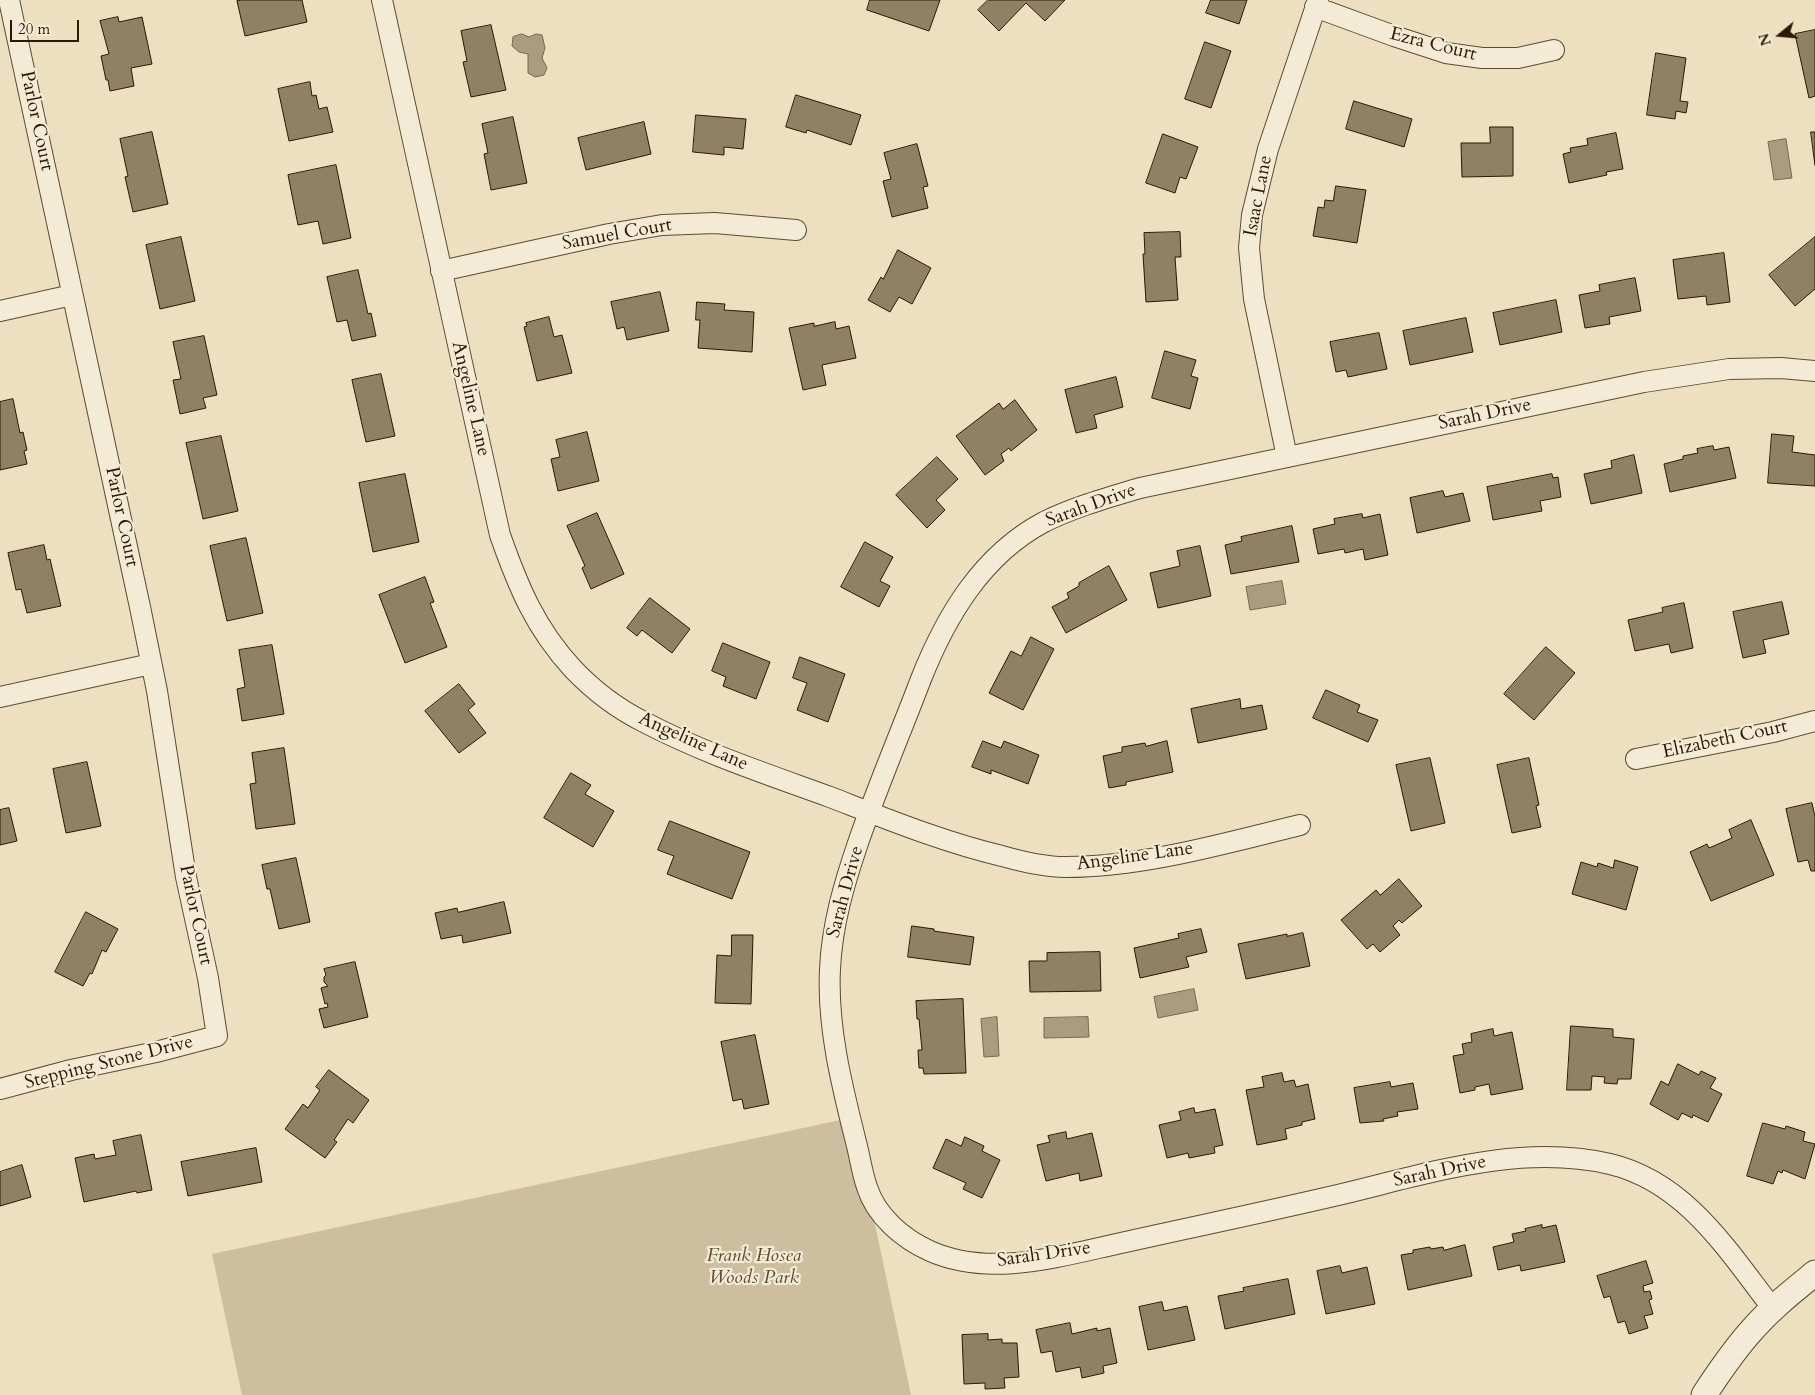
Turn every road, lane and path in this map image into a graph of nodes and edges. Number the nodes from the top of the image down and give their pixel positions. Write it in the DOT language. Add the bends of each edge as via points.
graph roads {
  1 [pos="9,0"];
  2 [pos="382,0"];
  3 [pos="1316,4"];
  4 [pos="1554,50"];
  5 [pos="796,230"];
  6 [pos="441,271"];
  7 [pos="72,295"];
  8 [pos="0,311"];
  9 [pos="1815,371"];
  10 [pos="1287,457"];
  11 [pos="151,664"];
  12 [pos="0,697"];
  13 [pos="1815,721"];
  14 [pos="1636,759"];
  15 [pos="869,812"];
  16 [pos="1300,825"];
  17 [pos="217,1036"];
  18 [pos="0,1089"];
  19 [pos="1815,1273"];
  20 [pos="1773,1308"];
  21 [pos="1704,1395"];
  1 -- 7 [label="street, Parlor Court"];
  2 -- 6 [label="street, Angeline Lane"];
  3 -- 4 [label="street, Ezra Court" via="1446,53 1518,58"];
  3 -- 10 [label="street, Isaac Lane" via="1268,149 1252,215 1249,248 1254,299"];
  5 -- 6 [label="street, Samuel Court" via="715,223 662,225"];
  6 -- 15 [label="street, Angeline Lane" via="500,535 524,599 552,644 600,693 643,722 690,744"];
  7 -- 8 [label="street"];
  7 -- 11 [label="street, Parlor Court"];
  9 -- 10 [label="street, Sarah Drive" via="1781,368 1729,370 1644,382"];
  10 -- 15 [label="street, Sarah Drive" via="1140,488 1090,503 1043,523 1002,552 958,603 942,633"];
  11 -- 12 [label="street"];
  11 -- 17 [label="street, Parlor Court" via="186,877"];
  13 -- 14 [label="street, Elizabeth Court"];
  15 -- 16 [label="street, Angeline Lane" via="965,848 1032,864 1066,867 1117,864 1169,855"];
  15 -- 20 [label="street, Sarah Drive" via="842,890 832,940 832,1025 868,1191 887,1221 914,1243 961,1261 995,1264 1046,1259 1452,1168 1520,1157 1554,1156 1621,1167 1652,1181 1681,1200 1707,1224"];
  17 -- 18 [label="street, Stepping Stone Drive"];
  19 -- 20 [label="street"];
  20 -- 21 [label="street" via="1731,1355"];
}
